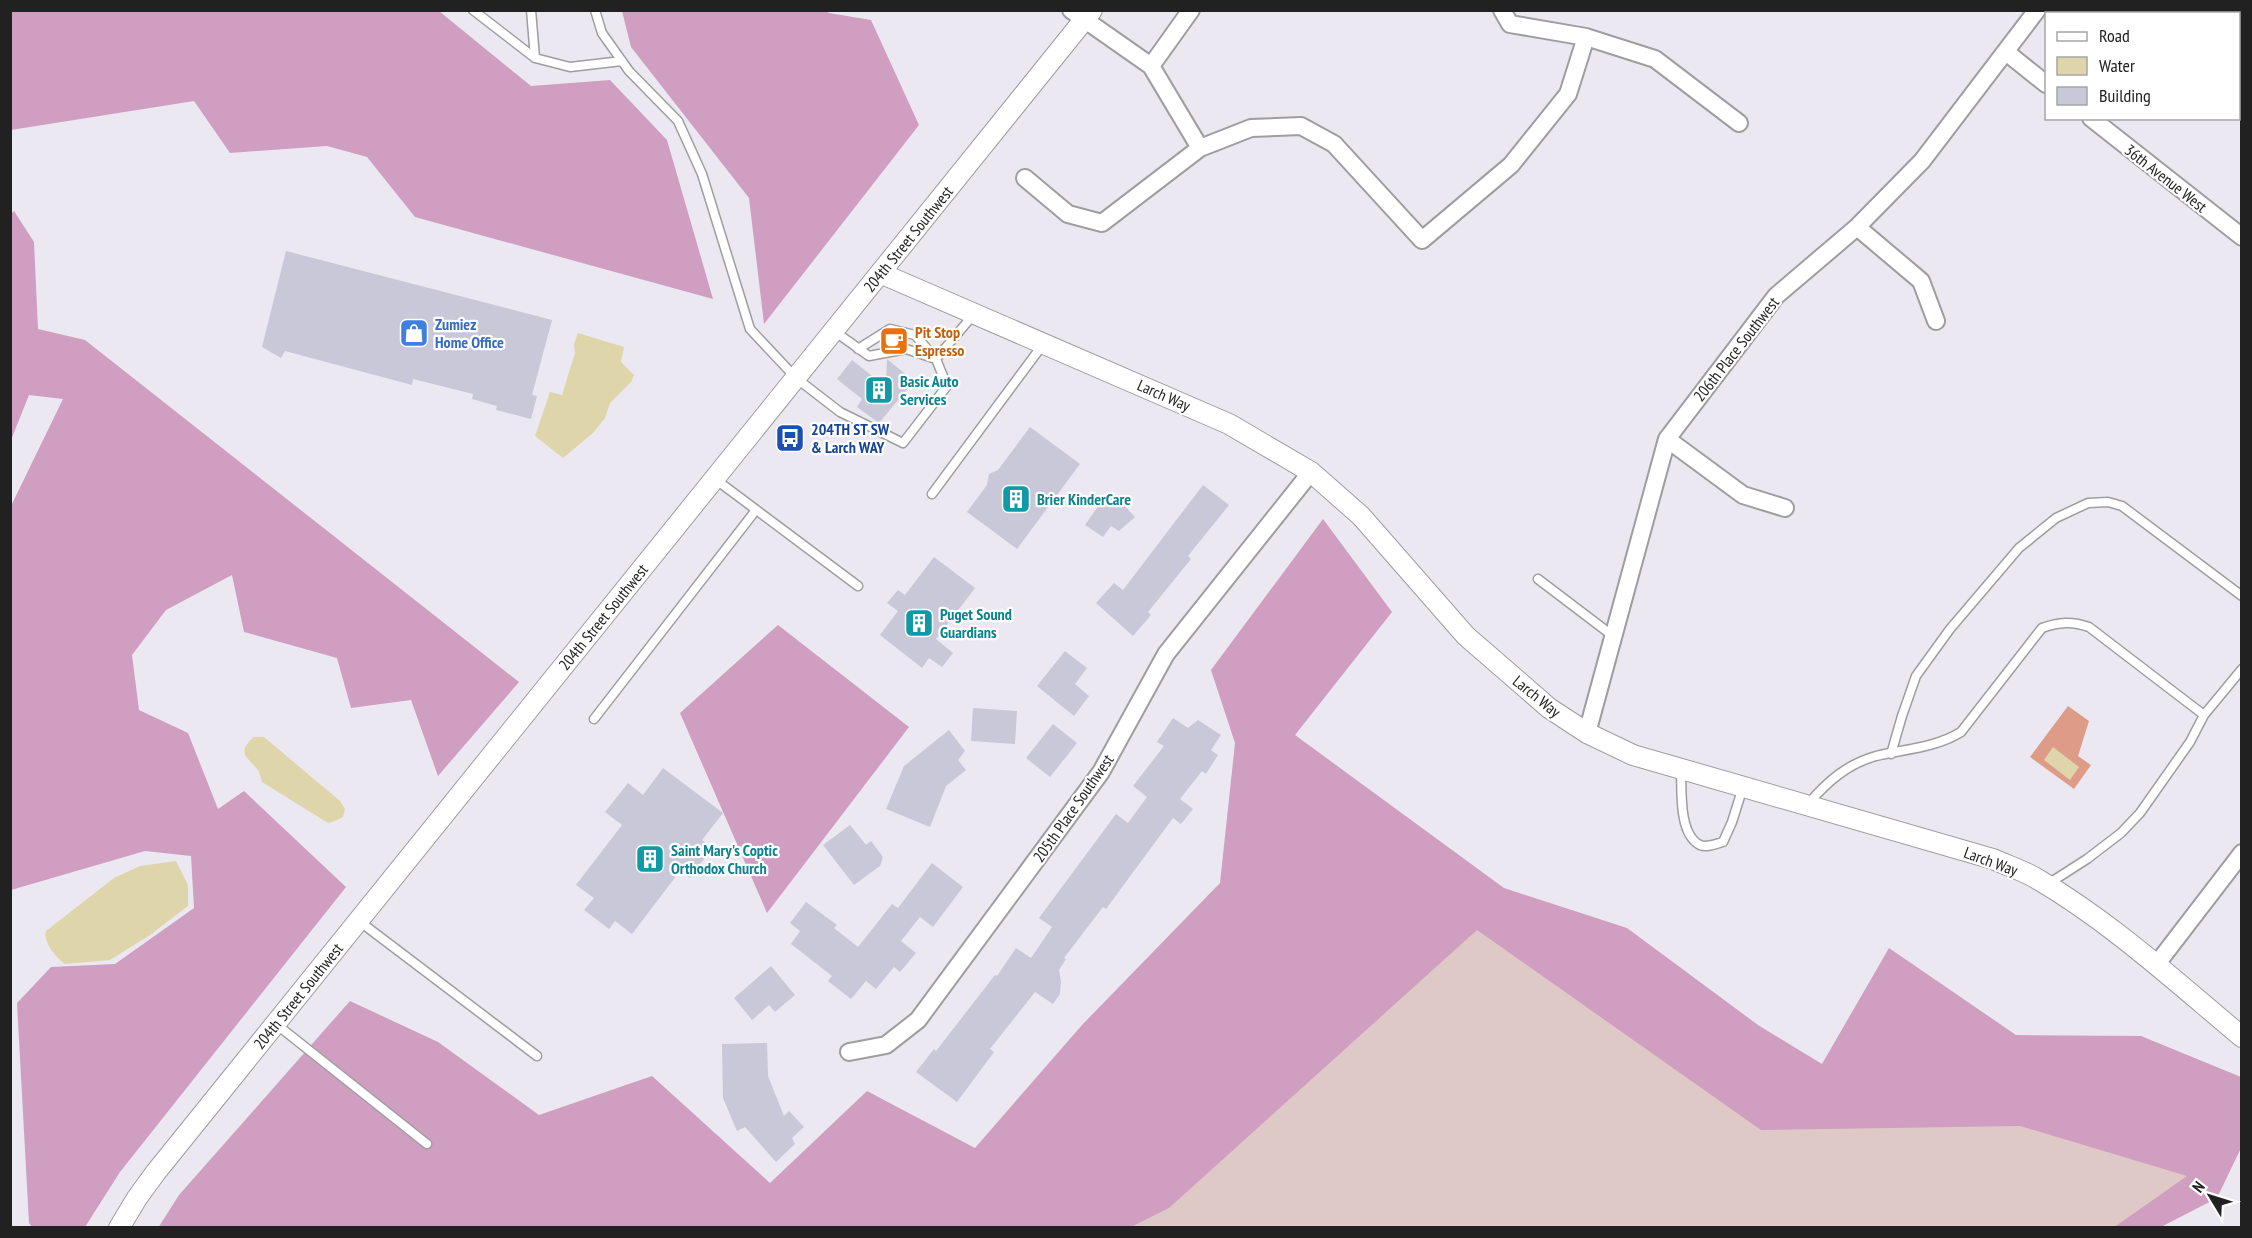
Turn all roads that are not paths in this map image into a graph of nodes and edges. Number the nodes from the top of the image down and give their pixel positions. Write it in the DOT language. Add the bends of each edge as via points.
graph roads {
  1 [pos="473,10"];
  2 [pos="531,10"];
  3 [pos="595,10"];
  4 [pos="1191,10"];
  5 [pos="1502,10"];
  6 [pos="2037,10"];
  7 [pos="1082,14"];
  8 [pos="1586,37"];
  9 [pos="2006,52"];
  10 [pos="535,58"];
  11 [pos="622,61"];
  12 [pos="1152,66"];
  13 [pos="2045,83"];
  14 [pos="2094,120"];
  15 [pos="1738,123"];
  16 [pos="1200,148"];
  17 [pos="1025,178"];
  18 [pos="1857,227"];
  19 [pos="2241,237"];
  20 [pos="880,273"];
  21 [pos="974,313"];
  22 [pos="1936,321"];
  23 [pos="834,331"];
  24 [pos="1044,343"];
  25 [pos="858,349"];
  26 [pos="936,359"];
  27 [pos="796,378"];
  28 [pos="1667,439"];
  29 [pos="1311,472"];
  30 [pos="715,479"];
  31 [pos="932,494"];
  32 [pos="1785,508"];
  33 [pos="756,510"];
  34 [pos="1538,579"];
  35 [pos="858,586"];
  36 [pos="2241,596"];
  37 [pos="1613,636"];
  38 [pos="2241,669"];
  39 [pos="2204,716"];
  40 [pos="594,719"];
  41 [pos="1587,733"];
  42 [pos="1891,754"];
  43 [pos="1682,769"];
  44 [pos="1743,787"];
  45 [pos="1807,806"];
  46 [pos="2241,853"];
  47 [pos="2046,885"];
  48 [pos="359,921"];
  49 [pos="2156,965"];
  50 [pos="276,1024"];
  51 [pos="2241,1037"];
  52 [pos="849,1052"];
  53 [pos="537,1056"];
  54 [pos="428,1144"];
  55 [pos="119,1227"];
  1 -- 10 [label="lane"];
  2 -- 10 [label="lane"];
  3 -- 11 [label="lane" via="602,33"];
  4 -- 12 [label="street"];
  5 -- 8 [label="street" via="1510,24"];
  6 -- 9 [label="street, 206th Place Southwest"];
  7 -- 12 [label="street"];
  7 -- 20 [label="street, 204th Street Southwest"];
  8 -- 15 [label="street" via="1654,59"];
  8 -- 16 [label="street" via="1568,94 1511,165 1422,240 1334,144 1301,126 1251,128"];
  9 -- 13 [label="street"];
  9 -- 18 [label="street, 206th Place Southwest" via="1922,161"];
  10 -- 11 [label="lane" via="570,68"];
  11 -- 27 [label="lane" via="678,121 702,174 750,329"];
  12 -- 16 [label="street"];
  14 -- 19 [label="street, 36th Avenue West"];
  16 -- 17 [label="street" via="1102,223 1068,214"];
  18 -- 22 [label="street" via="1921,281"];
  18 -- 28 [label="street, 206th Place Southwest" via="1776,296"];
  20 -- 21 [label="street, Larch Way"];
  20 -- 23 [label="street, 204th Street Southwest"];
  21 -- 24 [label="street, Larch Way"];
  21 -- 26 [label="lane"];
  23 -- 25 [label="lane"];
  23 -- 27 [label="street, 204th Street Southwest"];
  24 -- 29 [label="street, Larch Way" via="1229,424"];
  24 -- 31 [label="lane"];
  25 -- 26 [label="lane" via="869,356 906,349"];
  25 -- 26 [label="lane" via="890,329 915,335"];
  26 -- 27 [label="lane" via="947,386 903,443 840,412"];
  27 -- 30 [label="street, 204th Street Southwest"];
  28 -- 32 [label="street" via="1743,495"];
  28 -- 37 [label="street, 206th Place Southwest"];
  29 -- 41 [label="street, Larch Way" via="1361,516 1466,636 1549,708"];
  29 -- 52 [label="street, 205th Place Southwest" via="1166,654 1101,772 918,1020 886,1046"];
  30 -- 33 [label="lane"];
  30 -- 48 [label="street, 204th Street Southwest"];
  33 -- 35 [label="lane"];
  33 -- 40 [label="lane"];
  34 -- 37 [label="lane"];
  36 -- 42 [label="lane" via="2122,506 2088,503 2056,518 2019,548 1950,629 1916,676"];
  37 -- 41 [label="street, 206th Place Southwest"];
  38 -- 39 [label="lane"];
  39 -- 42 [label="lane" via="2089,627 2060,622 2042,628 1961,732 1947,741"];
  39 -- 47 [label="lane" via="2140,813 2121,833"];
  41 -- 43 [label="street, Larch Way" via="1633,755"];
  42 -- 45 [label="lane" via="1875,756 1839,772"];
  43 -- 44 [label="street, Larch Way"];
  43 -- 44 [label="lane" via="1683,815 1688,832 1698,844 1723,842"];
  44 -- 45 [label="street, Larch Way"];
  45 -- 47 [label="street, Larch Way" via="1993,859"];
  46 -- 49 [label="street"];
  47 -- 49 [label="street, Larch Way" via="2076,903"];
  48 -- 50 [label="street, 204th Street Southwest"];
  48 -- 53 [label="lane"];
  49 -- 51 [label="street, Larch Way"];
  50 -- 54 [label="lane"];
  50 -- 55 [label="street, 204th Street Southwest" via="156,1172"];
}
